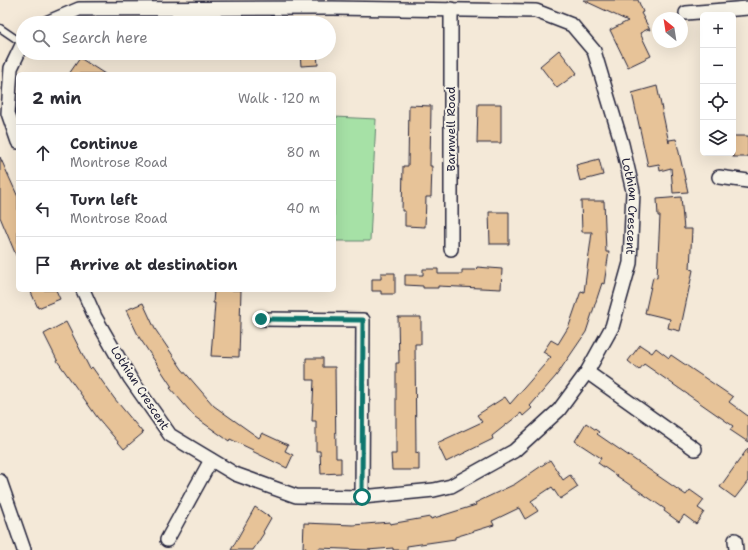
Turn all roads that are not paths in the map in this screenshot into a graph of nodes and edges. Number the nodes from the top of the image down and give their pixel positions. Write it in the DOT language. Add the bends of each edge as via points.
graph roads {
  1 [pos="243,4"];
  2 [pos="748,8"];
  3 [pos="451,9"];
  4 [pos="688,13"];
  5 [pos="64,16"];
  6 [pos="0,28"];
  7 [pos="16,38"];
  8 [pos="16,58"];
  9 [pos="16,136"];
  10 [pos="719,177"];
  11 [pos="748,181"];
  12 [pos="451,248"];
  13 [pos="84,292"];
  14 [pos="261,319"];
  15 [pos="587,372"];
  16 [pos="695,450"];
  17 [pos="211,460"];
  18 [pos="0,482"];
  19 [pos="362,497"];
  20 [pos="167,540"];
  21 [pos="24,550"];
  1 -- 3 [label="street, Lothian Crescent"];
  1 -- 5 [label="street, Lothian Crescent" via="79,10"];
  2 -- 4 [label="street"];
  3 -- 12 [label="street, Barnwell Road"];
  3 -- 15 [label="street, Lothian Crescent" via="536,11 572,25 594,51 622,144 633,191 630,263 612,327"];
  6 -- 7 [label="lane"];
  8 -- 9 [label="street" via="11,68 8,113"];
  10 -- 11 [label="street"];
  13 -- 17 [label="street, Lothian Crescent" via="95,317 130,378 170,434"];
  14 -- 19 [label="street" via="363,320"];
  15 -- 16 [label="street"];
  15 -- 19 [label="street, Lothian Crescent" via="559,410 514,451 451,486"];
  17 -- 19 [label="street, Lothian Crescent" via="235,474 296,496"];
  17 -- 20 [label="street"];
  18 -- 21 [label="street"];
}
